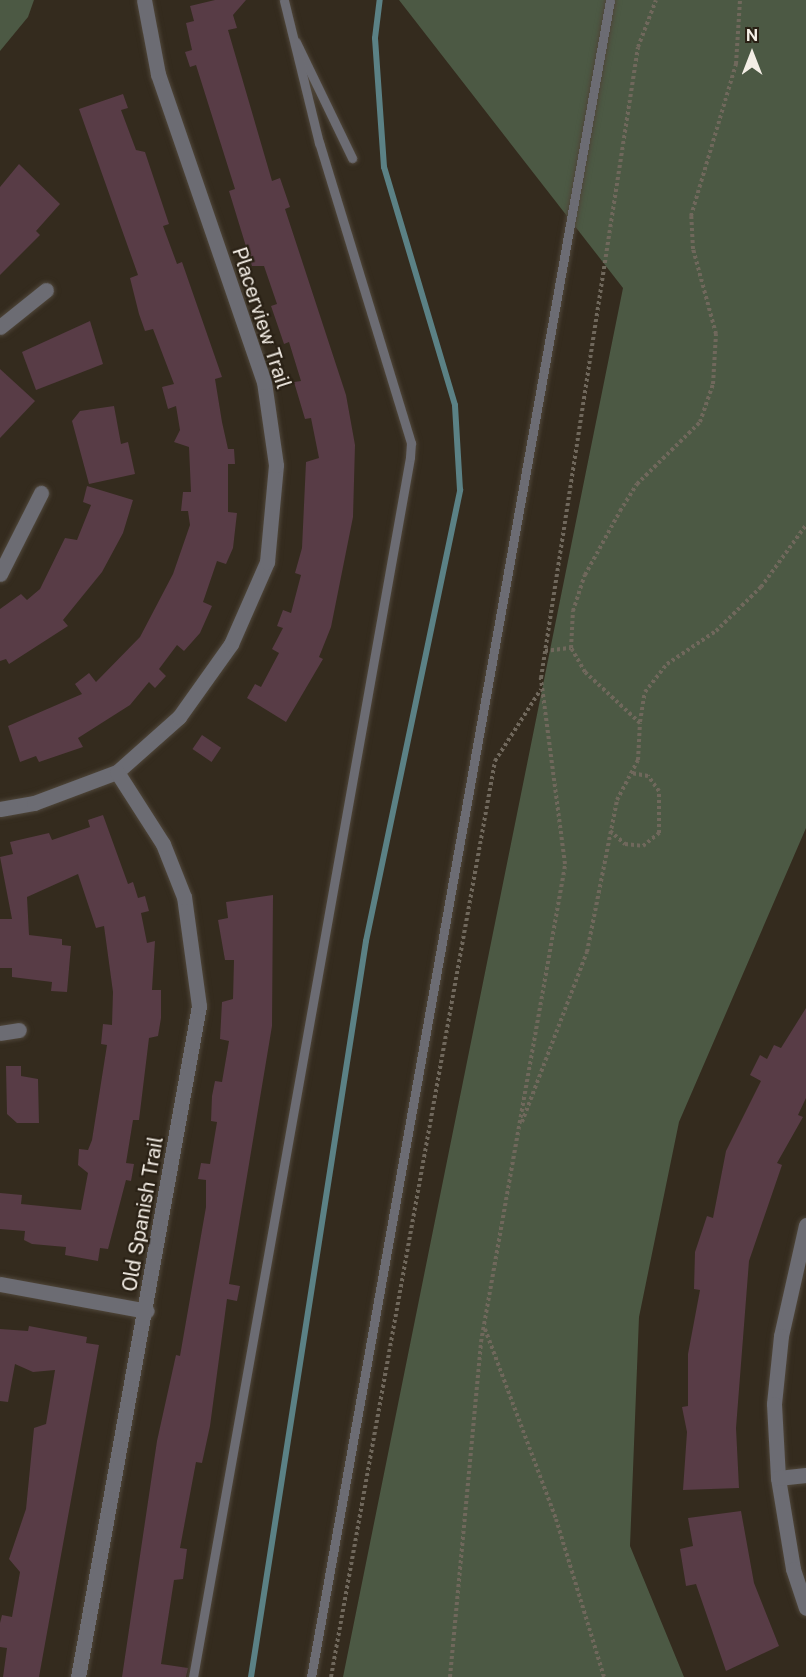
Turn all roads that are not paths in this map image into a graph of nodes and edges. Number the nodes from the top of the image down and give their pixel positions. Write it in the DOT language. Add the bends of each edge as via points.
graph roads {
  1 [pos="144,0"];
  2 [pos="284,0"];
  3 [pos="610,0"];
  4 [pos="293,37"];
  5 [pos="352,158"];
  6 [pos="46,290"];
  7 [pos="0,327"];
  8 [pos="41,493"];
  9 [pos="0,574"];
  10 [pos="117,772"];
  11 [pos="0,809"];
  12 [pos="19,1030"];
  13 [pos="0,1033"];
  14 [pos="806,1225"];
  15 [pos="0,1284"];
  16 [pos="147,1311"];
  17 [pos="806,1475"];
  18 [pos="778,1478"];
  19 [pos="806,1608"];
  20 [pos="197,1655"];
  21 [pos="78,1677"];
  22 [pos="193,1677"];
  23 [pos="199,1677"];
  24 [pos="311,1677"];
  1 -- 10 [label="street, Placerview Trail" via="158,74 264,382 276,465 267,562 231,644 180,717"];
  2 -- 4 [label="lane"];
  3 -- 24 [label="lane"];
  4 -- 5 [label="lane"];
  4 -- 20 [label="lane" via="411,443"];
  6 -- 7 [label="street"];
  8 -- 9 [label="street"];
  10 -- 11 [label="street, Placerview Trail" via="34,803"];
  10 -- 16 [label="street, Old Spanish Trail" via="163,844 184,897 199,1006"];
  12 -- 13 [label="street"];
  14 -- 18 [label="street" via="781,1335 774,1404"];
  15 -- 16 [label="street"];
  16 -- 21 [label="street, Old Spanish Trail"];
  17 -- 18 [label="street"];
  18 -- 19 [label="street" via="793,1569"];
  20 -- 22 [label="lane"];
  20 -- 23 [label="lane"];
}
